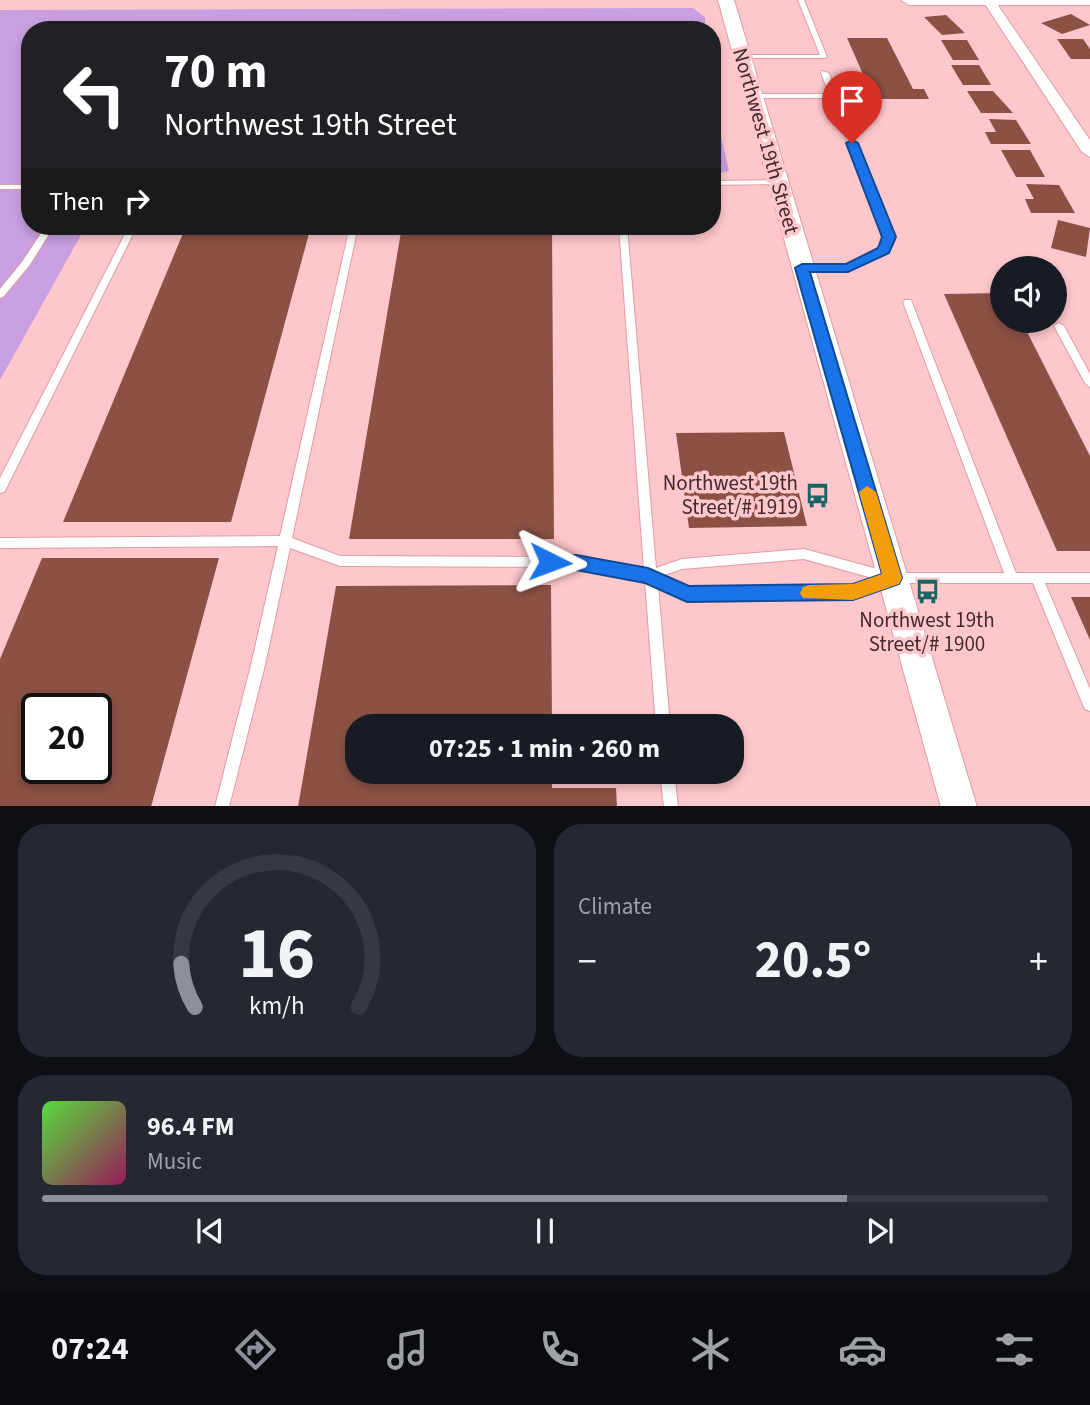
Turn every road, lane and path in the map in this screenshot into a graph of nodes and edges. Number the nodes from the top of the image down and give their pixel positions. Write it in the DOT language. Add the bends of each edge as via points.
graph roads {
  1 [pos="726,0"];
  2 [pos="801,0"];
  3 [pos="909,0"];
  4 [pos="1090,0"];
  5 [pos="989,1"];
  6 [pos="742,57"];
  7 [pos="825,73"];
  8 [pos="753,96"];
  9 [pos="834,96"];
  10 [pos="1090,152"];
  11 [pos="721,183"];
  12 [pos="777,183"];
  13 [pos="0,187"];
  14 [pos="21,187"];
  15 [pos="44,235"];
  16 [pos="128,235"];
  17 [pos="352,235"];
  18 [pos="624,235"];
  19 [pos="802,268"];
  20 [pos="0,295"];
  21 [pos="908,302"];
  22 [pos="1063,333"];
  23 [pos="1090,383"];
  24 [pos="0,489"];
  25 [pos="285,541"];
  26 [pos="0,543"];
  27 [pos="648,576"];
  28 [pos="892,578"];
  29 [pos="1090,578"];
  30 [pos="1012,579"];
  31 [pos="1037,579"];
  32 [pos="1090,705"];
  33 [pos="662,714"];
  34 [pos="668,784"];
  35 [pos="222,806"];
  36 [pos="671,806"];
  37 [pos="959,806"];
  1 -- 6 [label="street, Northwest 19th Street"];
  2 -- 6 [label="lane" via="824,57"];
  3 -- 5 [label="street"];
  4 -- 5 [label="street"];
  5 -- 10 [label="street"];
  6 -- 8 [label="street, Northwest 19th Street"];
  7 -- 9 [label="lane"];
  8 -- 9 [label="lane"];
  8 -- 12 [label="street, Northwest 19th Street"];
  9 -- 19 [label="lane" via="889,237 884,250 848,268"];
  11 -- 12 [label="lane"];
  12 -- 19 [label="street, Northwest 19th Street"];
  13 -- 14 [label="lane"];
  15 -- 20 [label="lane"];
  16 -- 24 [label="lane"];
  17 -- 25 [label="lane"];
  18 -- 27 [label="lane"];
  19 -- 28 [label="street, Northwest 19th Street"];
  21 -- 30 [label="lane"];
  22 -- 23 [label="lane"];
  25 -- 26 [label="lane"];
  25 -- 27 [label="lane" via="340,561 576,562"];
  25 -- 35 [label="lane"];
  27 -- 28 [label="lane" via="682,564 804,554"];
  27 -- 28 [label="lane" via="687,594 853,592"];
  27 -- 33 [label="lane"];
  28 -- 30 [label="lane"];
  28 -- 37 [label="street, Northwest 19th Street"];
  29 -- 31 [label="lane"];
  30 -- 31 [label="lane"];
  31 -- 32 [label="lane"];
  34 -- 36 [label="lane"];
}
